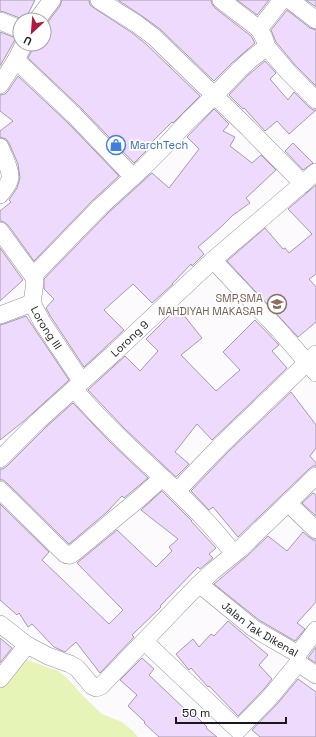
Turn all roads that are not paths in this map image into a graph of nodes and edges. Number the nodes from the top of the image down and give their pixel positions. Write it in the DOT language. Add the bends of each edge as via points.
graph roads {
  1 [pos="52,0"];
  2 [pos="99,0"];
  3 [pos="221,0"];
  4 [pos="282,0"];
  5 [pos="290,0"];
  6 [pos="43,12"];
  7 [pos="316,20"];
  8 [pos="0,21"];
  9 [pos="12,26"];
  10 [pos="259,29"];
  11 [pos="267,47"];
  12 [pos="20,52"];
  13 [pos="16,60"];
  14 [pos="0,85"];
  15 [pos="214,96"];
  16 [pos="316,100"];
  17 [pos="0,147"];
  18 [pos="316,172"];
  19 [pos="133,178"];
  20 [pos="303,184"];
  21 [pos="0,195"];
  22 [pos="0,231"];
  23 [pos="213,260"];
  24 [pos="33,276"];
  25 [pos="32,303"];
  26 [pos="0,315"];
  27 [pos="313,363"];
  28 [pos="78,386"];
  29 [pos="0,459"];
  30 [pos="316,476"];
  31 [pos="162,478"];
  32 [pos="0,490"];
  33 [pos="177,491"];
  34 [pos="288,503"];
  35 [pos="316,530"];
  36 [pos="234,554"];
  37 [pos="199,584"];
  38 [pos="0,624"];
  39 [pos="316,630"];
  40 [pos="144,641"];
  41 [pos="27,645"];
  42 [pos="298,659"];
  43 [pos="316,675"];
  44 [pos="0,679"];
  1 -- 6 [label="street"];
  2 -- 15 [label="street" via="146,31"];
  3 -- 10 [label="street"];
  4 -- 10 [label="street"];
  5 -- 7 [label="street"];
  8 -- 9 [label="street"];
  10 -- 11 [label="street"];
  11 -- 15 [label="street" via="251,59"];
  11 -- 16 [label="street"];
  12 -- 13 [label="street"];
  13 -- 14 [label="street"];
  13 -- 19 [label="street" via="74,115"];
  15 -- 19 [label="street"];
  15 -- 20 [label="street"];
  17 -- 21 [label="street" via="10,178"];
  18 -- 20 [label="street, Lorong 9"];
  19 -- 24 [label="street" via="100,207"];
  20 -- 23 [label="street, Lorong 9"];
  22 -- 24 [label="street"];
  23 -- 27 [label="street"];
  23 -- 28 [label="street, Lorong 9"];
  24 -- 25 [label="street, Lorong III" via="35,282"];
  25 -- 26 [label="street"];
  25 -- 28 [label="street, Lorong III"];
  27 -- 33 [label="street" via="221,445"];
  28 -- 29 [label="street, Lorong 9" via="38,420"];
  28 -- 31 [label="street, Lorong III" via="113,430"];
  30 -- 34 [label="street"];
  31 -- 32 [label="street" via="68,556"];
  31 -- 33 [label="street, Lorong III"];
  33 -- 36 [label="street, Lorong III" via="216,531"];
  34 -- 35 [label="street"];
  34 -- 36 [label="street"];
  36 -- 37 [label="street"];
  37 -- 40 [label="street"];
  37 -- 42 [label="street, Jalan Tak Dikenal" via="253,628"];
  38 -- 41 [label="street"];
  39 -- 42 [label="street"];
  40 -- 41 [label="street" via="101,686 96,688 77,668"];
  40 -- 42 [label="street" via="238,730 271,696"];
  41 -- 44 [label="street"];
  42 -- 43 [label="street, Jalan Tak Dikenal"];
}
